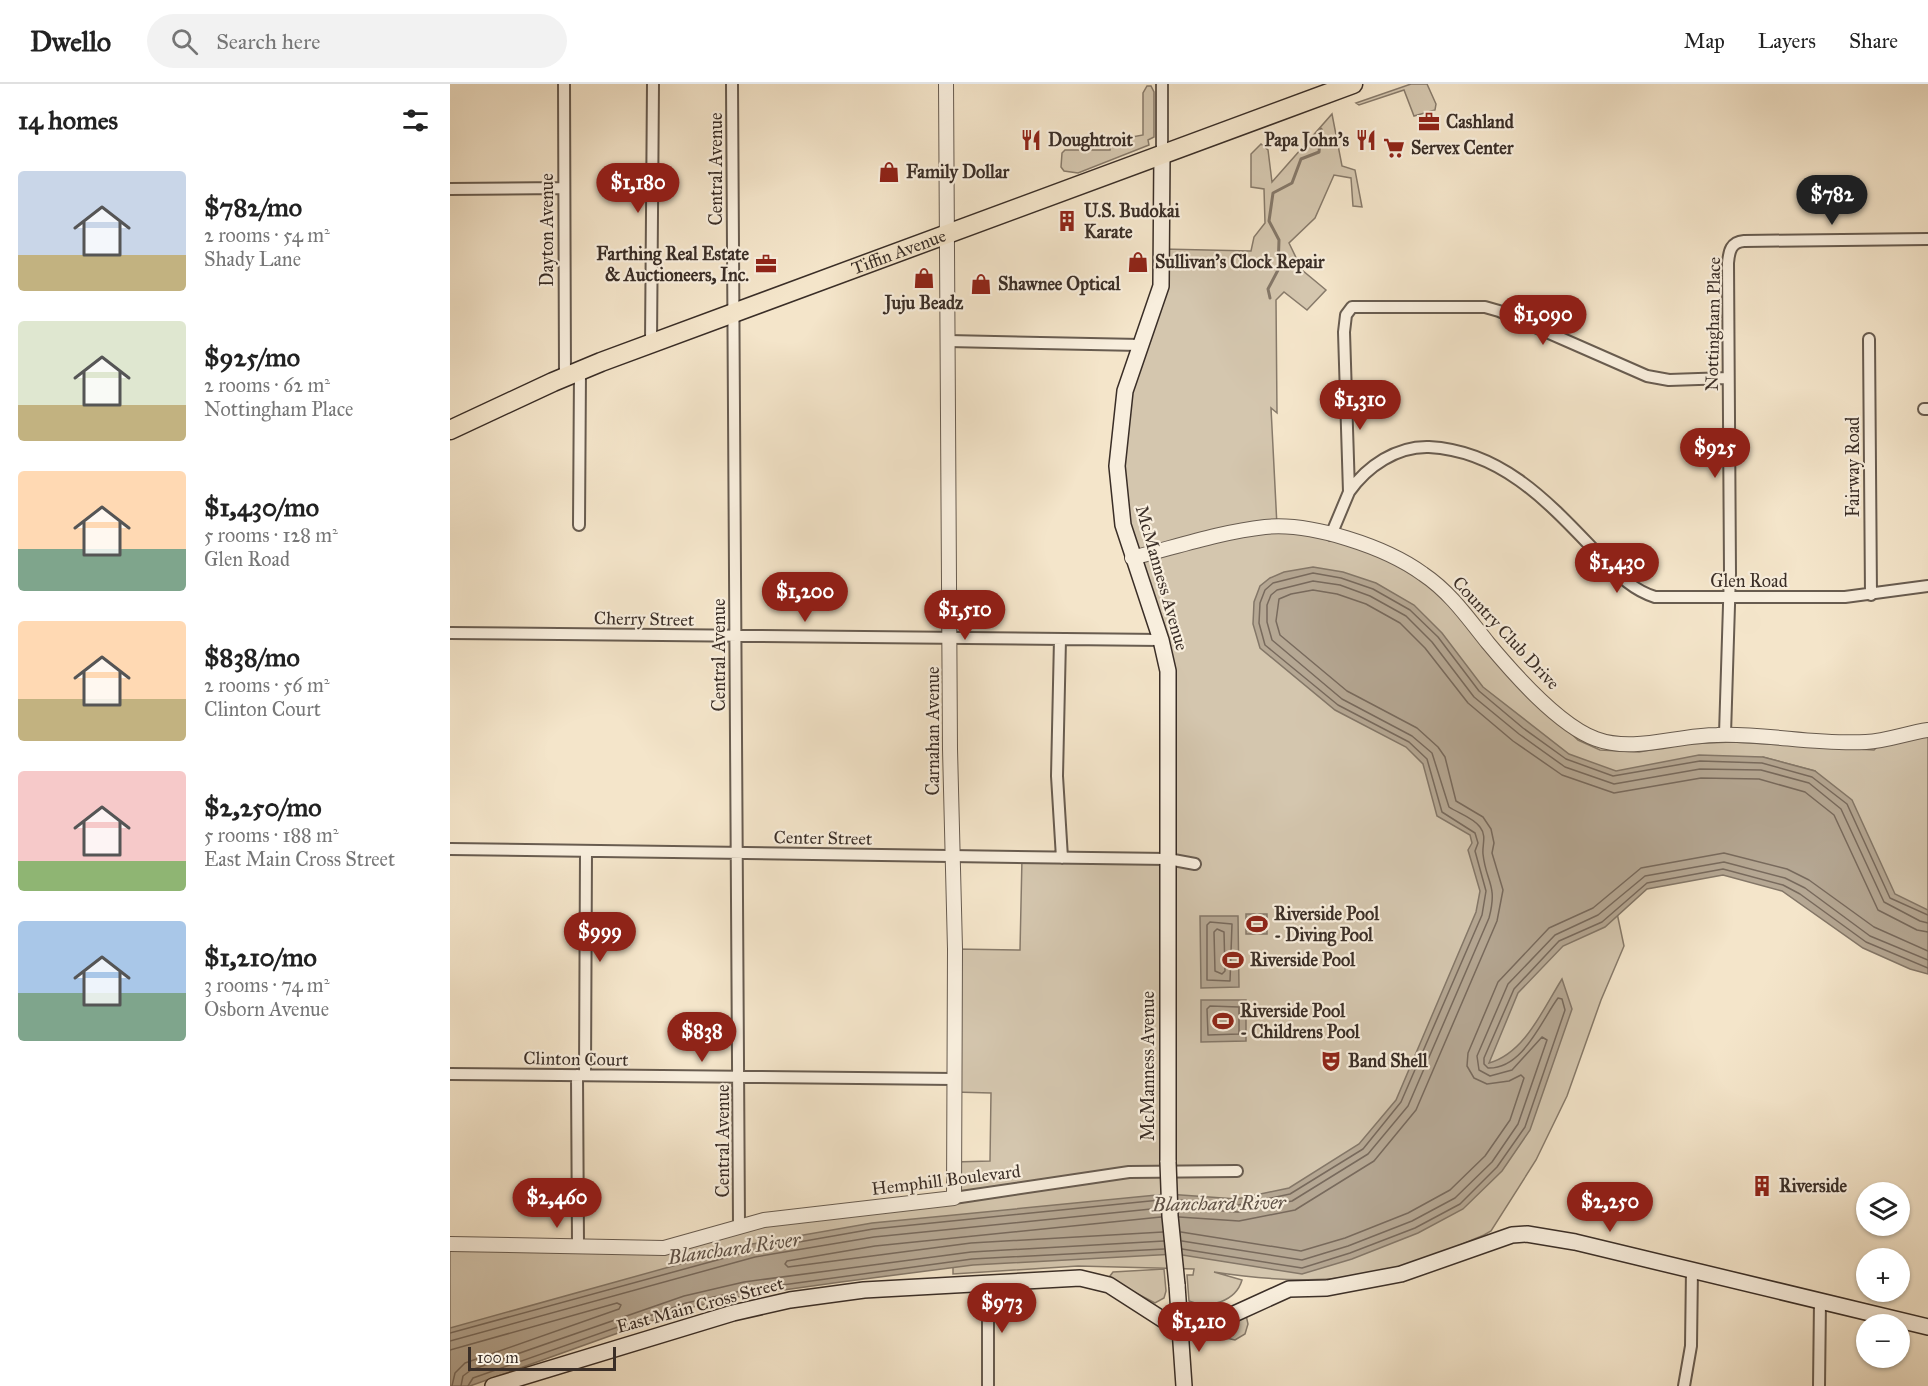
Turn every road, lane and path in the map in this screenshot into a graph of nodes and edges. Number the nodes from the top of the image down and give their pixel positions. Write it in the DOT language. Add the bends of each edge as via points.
graph roads {
  1 [pos="564,84"];
  2 [pos="653,84"];
  3 [pos="732,84"];
  4 [pos="946,84"];
  5 [pos="1162,84"];
  6 [pos="1353,84"];
  7 [pos="1162,153"];
  8 [pos="564,188"];
  9 [pos="450,189"];
  10 [pos="947,235"];
  11 [pos="1928,239"];
  12 [pos="733,314"];
  13 [pos="1869,339"];
  14 [pos="948,341"];
  15 [pos="651,344"];
  16 [pos="1140,345"];
  17 [pos="573,374"];
  18 [pos="1728,378"];
  19 [pos="450,430"];
  20 [pos="1349,492"];
  21 [pos="579,525"];
  22 [pos="1331,535"];
  23 [pos="1132,558"];
  24 [pos="1928,586"];
  25 [pos="1871,595"];
  26 [pos="1728,597"];
  27 [pos="450,633"];
  28 [pos="735,636"];
  29 [pos="949,639"];
  30 [pos="1060,639"];
  31 [pos="1161,640"];
  32 [pos="1928,730"];
  33 [pos="1725,734"];
  34 [pos="450,849"];
  35 [pos="586,851"];
  36 [pos="737,853"];
  37 [pos="952,857"];
  38 [pos="1062,858"];
  39 [pos="1168,858"];
  40 [pos="1195,864"];
  41 [pos="450,1074"];
  42 [pos="580,1075"];
  43 [pos="740,1078"];
  44 [pos="954,1079"];
  45 [pos="1237,1171"];
  46 [pos="954,1198"];
  47 [pos="739,1225"];
  48 [pos="450,1244"];
  49 [pos="578,1245"];
  50 [pos="1692,1269"];
  51 [pos="988,1283"];
  52 [pos="1820,1301"];
  53 [pos="1180,1322"];
  54 [pos="1928,1327"];
  55 [pos="493,1386"];
  56 [pos="988,1386"];
  57 [pos="1184,1386"];
  58 [pos="1684,1386"];
  59 [pos="1819,1386"];
  1 -- 8 [label="street, Dayton Avenue"];
  2 -- 15 [label="street"];
  3 -- 12 [label="street, Central Avenue"];
  4 -- 10 [label="street, Carnahan Avenue"];
  5 -- 7 [label="street, McManness Avenue"];
  6 -- 7 [label="highway, Tiffin Avenue"];
  7 -- 10 [label="highway, Tiffin Avenue"];
  7 -- 16 [label="main road, McManness Avenue" via="1161,286"];
  8 -- 9 [label="street"];
  8 -- 17 [label="street, Dayton Avenue"];
  10 -- 12 [label="highway, Tiffin Avenue"];
  10 -- 14 [label="street, Carnahan Avenue"];
  11 -- 18 [label="street, Nottingham Place" via="1737,241 1728,263"];
  12 -- 15 [label="highway, Tiffin Avenue"];
  12 -- 28 [label="street, Central Avenue"];
  13 -- 25 [label="street, Fairway Road"];
  14 -- 16 [label="street"];
  14 -- 29 [label="street, Carnahan Avenue"];
  15 -- 17 [label="highway, Tiffin Avenue"];
  16 -- 23 [label="main road, McManness Avenue" via="1125,391 1118,451 1120,510"];
  17 -- 19 [label="highway, Tiffin Avenue"];
  17 -- 21 [label="street, Dayton Avenue"];
  18 -- 20 [label="street" via="1669,380 1647,376 1485,307 1352,308 1346,315 1344,332"];
  18 -- 26 [label="street, Nottingham Place"];
  20 -- 22 [label="street"];
  20 -- 26 [label="street, Glen Road" via="1371,469 1403,450 1440,448 1469,454 1503,468 1528,485 1635,589 1662,597"];
  22 -- 23 [label="street, Country Club Drive" via="1266,527"];
  22 -- 33 [label="street, Country Club Drive" via="1392,556 1425,575 1453,599 1524,684 1587,734 1605,741 1633,744"];
  23 -- 31 [label="main road, McManness Avenue"];
  24 -- 25 [label="street, Glen Road"];
  25 -- 26 [label="street, Glen Road"];
  26 -- 33 [label="street, Nottingham Place"];
  27 -- 28 [label="street, Cherry Street"];
  28 -- 29 [label="street, Cherry Street"];
  28 -- 36 [label="street, Central Avenue"];
  29 -- 30 [label="street, Cherry Street"];
  29 -- 37 [label="street, Carnahan Avenue"];
  30 -- 31 [label="street, Cherry Street"];
  30 -- 38 [label="street" via="1057,776"];
  31 -- 39 [label="main road, McManness Avenue" via="1168,671"];
  32 -- 33 [label="street, Country Club Drive" via="1865,742"];
  34 -- 35 [label="street, Center Street"];
  35 -- 36 [label="street, Center Street"];
  35 -- 42 [label="street"];
  36 -- 37 [label="street, Center Street"];
  36 -- 43 [label="street, Central Avenue"];
  37 -- 38 [label="street, Center Street"];
  37 -- 44 [label="street, Carnahan Avenue"];
  38 -- 39 [label="street, Center Street"];
  39 -- 40 [label="street, Center Street"];
  39 -- 53 [label="main road, McManness Avenue, bridge" via="1168,1162"];
  41 -- 42 [label="street, Clinton Court"];
  42 -- 43 [label="street, Clinton Court"];
  42 -- 49 [label="street"];
  43 -- 44 [label="street, Clinton Court"];
  43 -- 47 [label="street, Central Avenue"];
  44 -- 46 [label="street, Carnahan Avenue"];
  45 -- 46 [label="street, Hemphill Boulevard" via="1129,1173"];
  46 -- 47 [label="street, Hemphill Boulevard"];
  47 -- 49 [label="street, Hemphill Boulevard" via="664,1248"];
  48 -- 49 [label="street, Hemphill Boulevard"];
  50 -- 52 [label="main road, East Main Cross Street"];
  50 -- 53 [label="main road, East Main Cross Street" via="1554,1237 1512,1235 1401,1274 1328,1288 1289,1289 1221,1318"];
  50 -- 58 [label="street" via="1691,1346"];
  51 -- 53 [label="main road, East Main Cross Street" via="1080,1278 1101,1281 1159,1318"];
  51 -- 55 [label="main road, East Main Cross Street" via="864,1290 761,1305"];
  51 -- 56 [label="street"];
  52 -- 54 [label="main road, East Main Cross Street"];
  52 -- 59 [label="street"];
  53 -- 57 [label="main road, McManness Avenue"];
}
